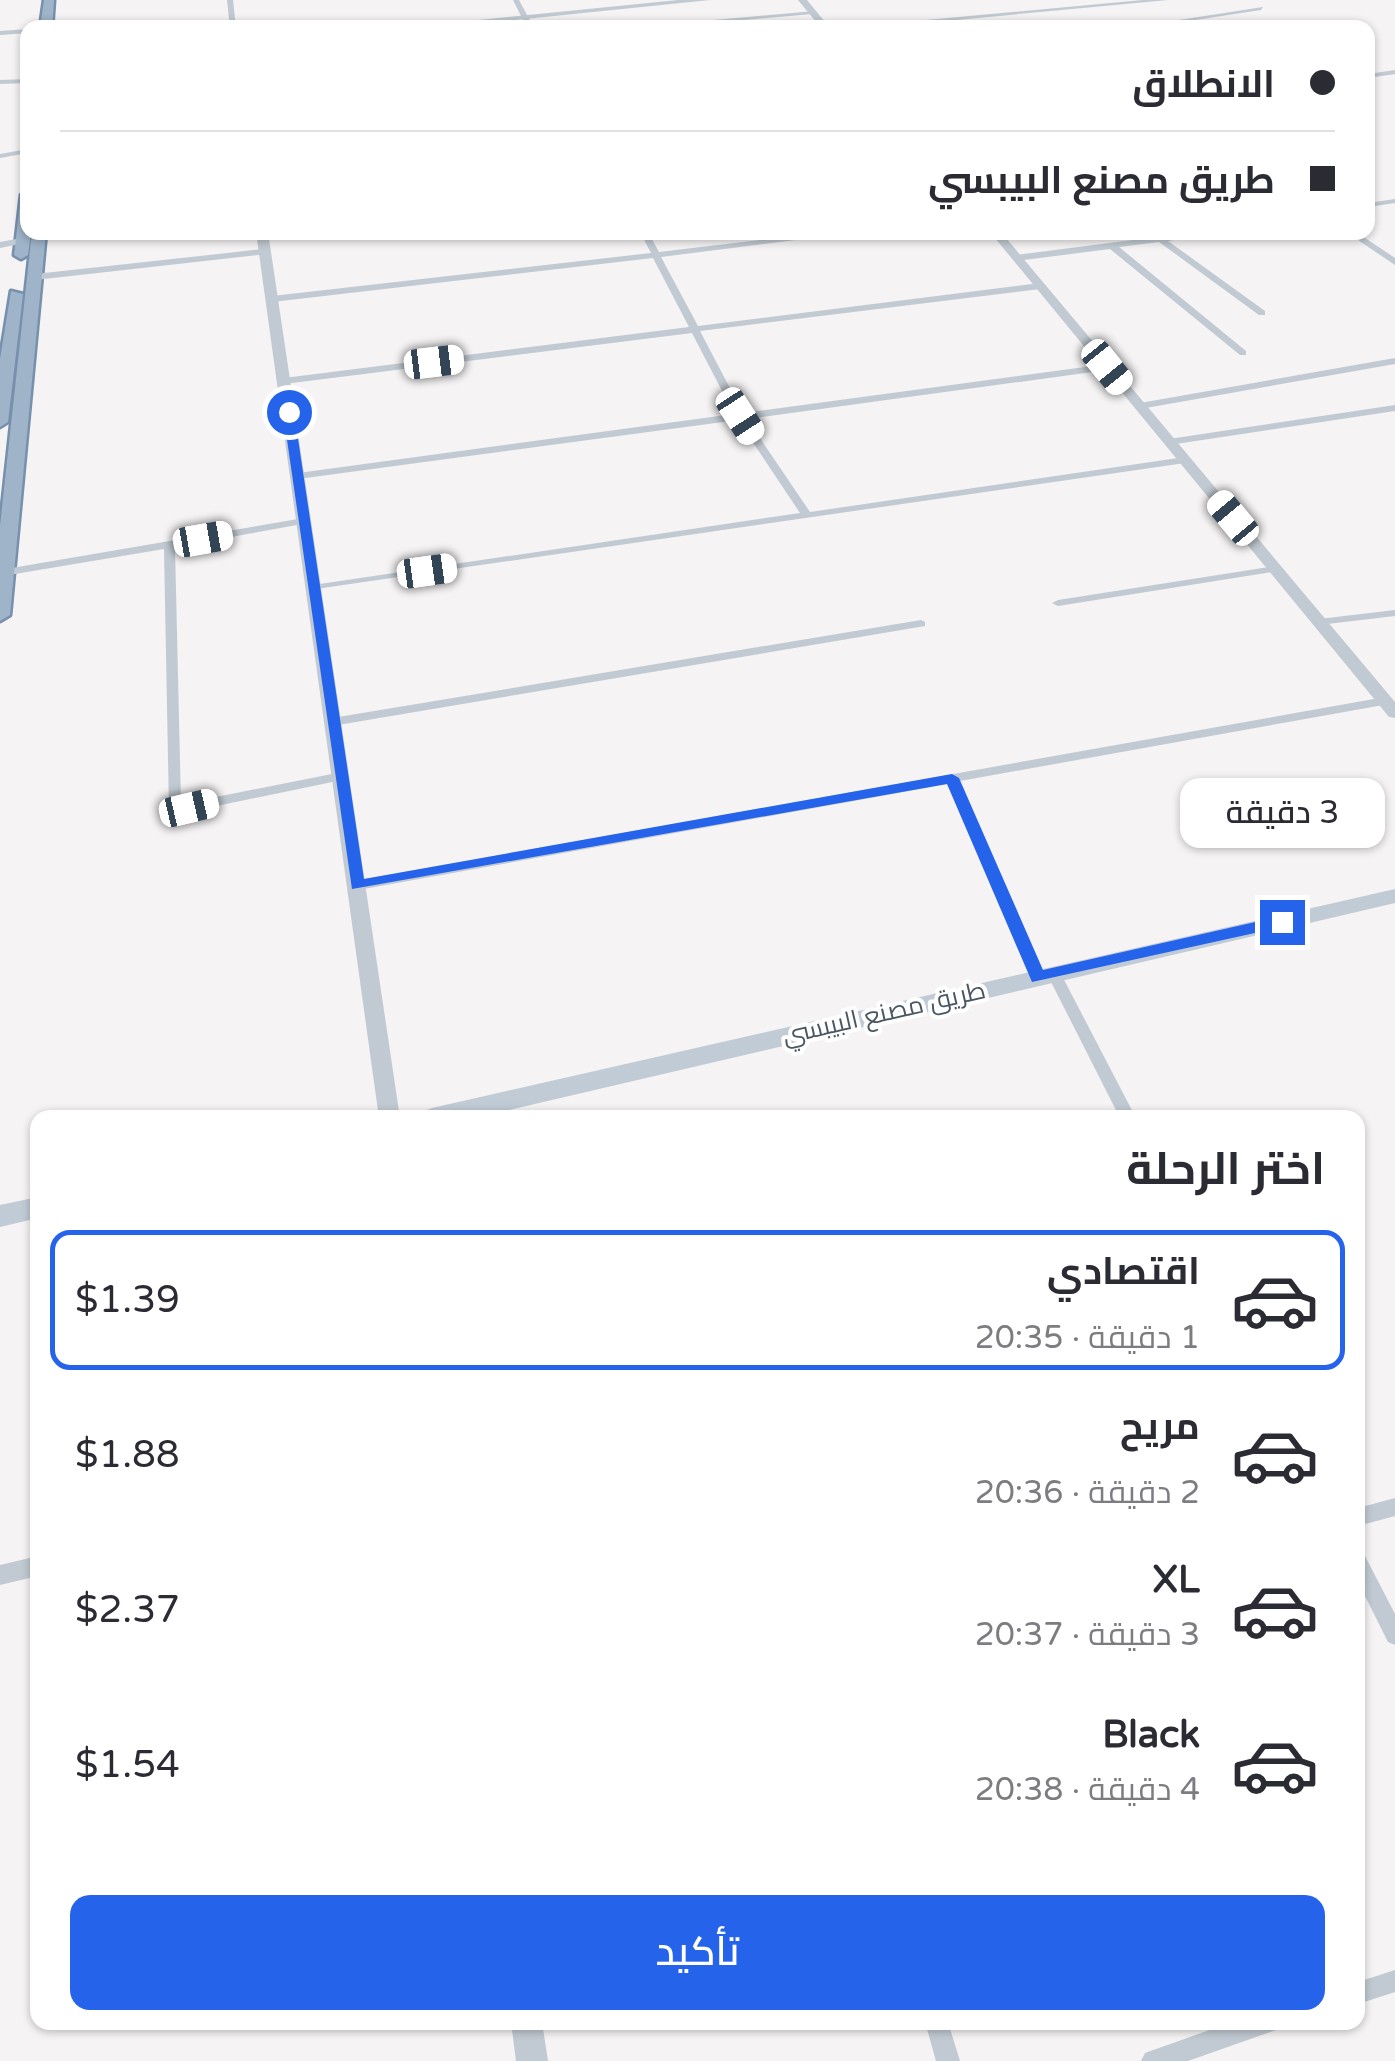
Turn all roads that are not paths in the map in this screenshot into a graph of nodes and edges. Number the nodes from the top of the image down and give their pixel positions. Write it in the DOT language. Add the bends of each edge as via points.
graph roads {
  1 [pos="516,0"];
  2 [pos="706,0"];
  3 [pos="802,0"];
  4 [pos="1000,0"];
  5 [pos="1165,0"];
  6 [pos="1247,0"];
  7 [pos="1129,4"];
  8 [pos="812,12"];
  9 [pos="1016,12"];
  10 [pos="524,16"];
  11 [pos="981,16"];
  12 [pos="484,20"];
  13 [pos="526,20"];
  14 [pos="719,20"];
  15 [pos="819,20"];
  16 [pos="931,20"];
  17 [pos="986,20"];
  18 [pos="1150,20"];
  19 [pos="1192,20"];
  20 [pos="38,240"];
  21 [pos="263,240"];
  22 [pos="648,240"];
  23 [pos="785,240"];
  24 [pos="1001,240"];
  25 [pos="1173,240"];
  26 [pos="1362,240"];
  27 [pos="22,241"];
  28 [pos="1162,242"];
  29 [pos="0,245"];
  30 [pos="1112,247"];
  31 [pos="264,252"];
  32 [pos="656,255"];
  33 [pos="1016,258"];
  34 [pos="1395,262"];
  35 [pos="35,277"];
  36 [pos="1040,286"];
  37 [pos="272,299"];
  38 [pos="1262,313"];
  39 [pos="20,327"];
  40 [pos="694,330"];
  41 [pos="1243,353"];
  42 [pos="1395,362"];
  43 [pos="1107,367"];
  44 [pos="3,377"];
  45 [pos="284,381"];
  46 [pos="1140,406"];
  47 [pos="1395,408"];
  48 [pos="740,416"];
  49 [pos="0,422"];
  50 [pos="1170,442"];
  51 [pos="1185,460"];
  52 [pos="298,476"];
  53 [pos="807,516"];
  54 [pos="304,522"];
  55 [pos="169,545"];
  56 [pos="1275,569"];
  57 [pos="3,573"];
  58 [pos="313,588"];
  59 [pos="1058,603"];
  60 [pos="1395,613"];
  61 [pos="0,616"];
  62 [pos="1320,622"];
  63 [pos="921,624"];
  64 [pos="1384,701"];
  65 [pos="1395,713"];
  66 [pos="332,722"];
  67 [pos="342,776"];
  68 [pos="952,778"];
  69 [pos="358,885"];
  70 [pos="1395,896"];
  71 [pos="1046,976"];
  72 [pos="389,1110"];
  73 [pos="467,1110"];
  74 [pos="1123,1110"];
  75 [pos="30,1210"];
  76 [pos="0,1216"];
  77 [pos="1395,1507"];
  78 [pos="1365,1515"];
  79 [pos="30,1568"];
  80 [pos="0,1575"];
  81 [pos="1365,1577"];
  82 [pos="1395,1635"];
  83 [pos="1395,1981"];
  84 [pos="1365,1991"];
  85 [pos="527,2030"];
  86 [pos="938,2030"];
  87 [pos="1244,2030"];
  88 [pos="532,2061"];
  89 [pos="948,2061"];
  90 [pos="1153,2061"];
  1 -- 10 [label="street"];
  2 -- 10 [label="street"];
  3 -- 8 [label="street"];
  4 -- 9 [label="street"];
  5 -- 7 [label="street"];
  6 -- 19 [label="street" via="1260,8"];
  7 -- 9 [label="street"];
  7 -- 18 [label="street"];
  8 -- 14 [label="street"];
  8 -- 15 [label="street"];
  9 -- 11 [label="street"];
  10 -- 12 [label="street"];
  10 -- 13 [label="street"];
  11 -- 16 [label="street"];
  11 -- 17 [label="street"];
  20 -- 35 [label="highway"];
  21 -- 31 [label="street"];
  22 -- 32 [label="street"];
  23 -- 32 [label="street"];
  24 -- 33 [label="street"];
  25 -- 28 [label="street"];
  26 -- 34 [label="street"];
  27 -- 29 [label="street"];
  27 -- 39 [label="highway"];
  28 -- 30 [label="street"];
  28 -- 38 [label="street"];
  30 -- 33 [label="street"];
  30 -- 41 [label="street"];
  31 -- 35 [label="street"];
  31 -- 37 [label="street"];
  32 -- 37 [label="street"];
  32 -- 40 [label="street"];
  33 -- 36 [label="street"];
  35 -- 39 [label="highway"];
  36 -- 40 [label="street"];
  36 -- 43 [label="street"];
  37 -- 45 [label="street"];
  39 -- 44 [label="highway"];
  39 -- 57 [label="highway"];
  40 -- 45 [label="street"];
  40 -- 48 [label="street"];
  42 -- 46 [label="street"];
  43 -- 46 [label="street"];
  43 -- 48 [label="street"];
  44 -- 49 [label="highway"];
  45 -- 52 [label="street"];
  46 -- 50 [label="street"];
  47 -- 50 [label="street"];
  48 -- 52 [label="street"];
  48 -- 53 [label="street"];
  50 -- 51 [label="street"];
  51 -- 53 [label="street"];
  51 -- 56 [label="street"];
  52 -- 54 [label="street"];
  53 -- 58 [label="street"];
  54 -- 55 [label="street"];
  54 -- 58 [label="street"];
  55 -- 57 [label="street"];
  55 -- 67 [label="street" via="174,807"];
  56 -- 59 [label="street"];
  56 -- 62 [label="street"];
  57 -- 61 [label="highway"];
  58 -- 66 [label="street"];
  60 -- 62 [label="street"];
  62 -- 64 [label="street"];
  63 -- 66 [label="street"];
  64 -- 65 [label="street"];
  64 -- 68 [label="street"];
  66 -- 67 [label="street"];
  67 -- 69 [label="street"];
  68 -- 69 [label="street"];
  68 -- 71 [label="street"];
  69 -- 72 [label="street"];
  70 -- 71 [label="main road, طريق مصنع البيبسي"];
  71 -- 73 [label="main road, طريق مصنع البيبسي"];
  71 -- 74 [label="street"];
  75 -- 76 [label="main road"];
  77 -- 78 [label="street"];
  79 -- 80 [label="street"];
  81 -- 82 [label="street"];
  83 -- 84 [label="street"];
  85 -- 88 [label="street"];
  86 -- 89 [label="street"];
  87 -- 90 [label="street"];
}
